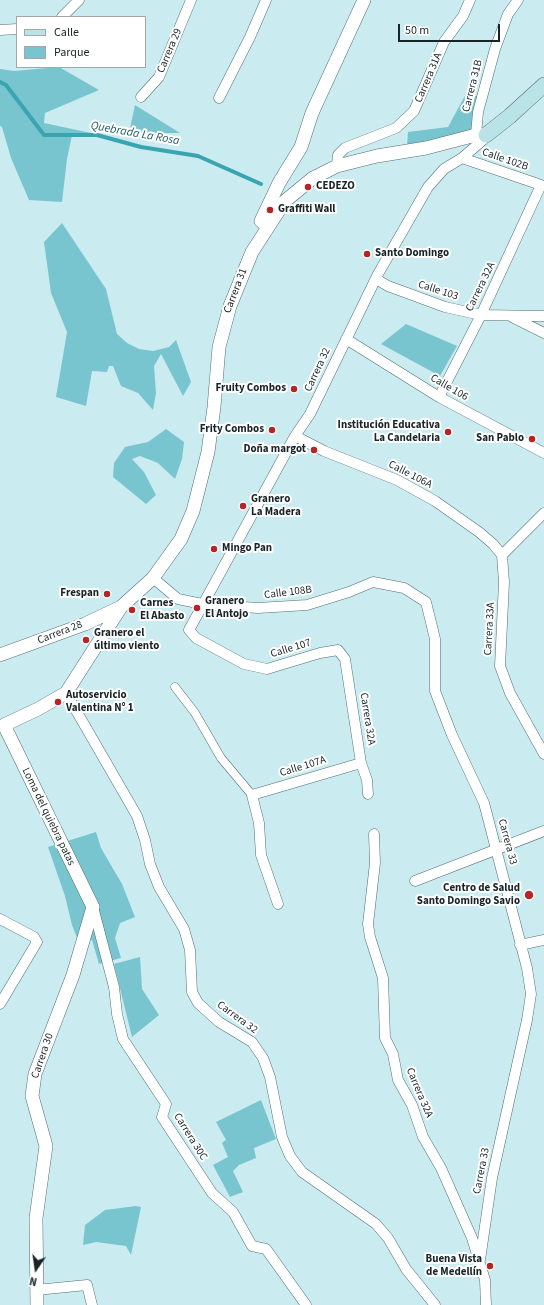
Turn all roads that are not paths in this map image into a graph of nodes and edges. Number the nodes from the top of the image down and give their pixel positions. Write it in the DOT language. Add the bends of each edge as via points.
graph roads {
  1 [pos="79,0"];
  2 [pos="191,0"];
  3 [pos="266,0"];
  4 [pos="364,0"];
  5 [pos="470,0"];
  6 [pos="518,0"];
  7 [pos="63,16"];
  8 [pos="16,29"];
  9 [pos="0,30"];
  10 [pos="544,85"];
  11 [pos="141,97"];
  12 [pos="219,98"];
  13 [pos="481,135"];
  14 [pos="462,158"];
  15 [pos="337,166"];
  16 [pos="541,185"];
  17 [pos="268,227"];
  18 [pos="376,279"];
  19 [pos="481,315"];
  20 [pos="511,316"];
  21 [pos="544,316"];
  22 [pos="544,333"];
  23 [pos="346,339"];
  24 [pos="440,397"];
  25 [pos="295,436"];
  26 [pos="544,453"];
  27 [pos="544,513"];
  28 [pos="502,555"];
  29 [pos="153,578"];
  30 [pos="137,593"];
  31 [pos="426,602"];
  32 [pos="202,604"];
  33 [pos="122,607"];
  34 [pos="189,630"];
  35 [pos="338,650"];
  36 [pos="0,655"];
  37 [pos="175,686"];
  38 [pos="66,693"];
  39 [pos="2,726"];
  40 [pos="544,754"];
  41 [pos="361,762"];
  42 [pos="368,794"];
  43 [pos="252,795"];
  44 [pos="544,831"];
  45 [pos="374,834"];
  46 [pos="497,850"];
  47 [pos="415,880"];
  48 [pos="278,904"];
  49 [pos="93,908"];
  50 [pos="0,919"];
  51 [pos="544,940"];
  52 [pos="520,945"];
  53 [pos="0,1004"];
  54 [pos="480,1260"];
  55 [pos="36,1290"];
  56 [pos="37,1305"];
  57 [pos="92,1305"];
  58 [pos="306,1305"];
  59 [pos="435,1305"];
  60 [pos="486,1305"];
  1 -- 7 [label="street"];
  2 -- 11 [label="street, Carrera 29" via="159,77"];
  3 -- 12 [label="street"];
  4 -- 17 [label="street" via="312,113 301,148 279,183 261,221"];
  5 -- 15 [label="street, Carrera 31A" via="463,16 444,42 419,104 412,114 396,128 345,148 338,155"];
  6 -- 13 [label="street, Carrera 31B" via="508,14 495,49 478,112"];
  8 -- 9 [label="street"];
  10 -- 13 [label="main road" via="510,116"];
  13 -- 14 [label="street, Carrera 32" via="483,140"];
  13 -- 15 [label="street"];
  14 -- 16 [label="street, Calle 102B"];
  14 -- 18 [label="street, Carrera 32" via="444,169 428,187"];
  15 -- 17 [label="street" via="299,188 285,201"];
  16 -- 19 [label="street, Carrera 32A"];
  17 -- 29 [label="street, Carrera 31" via="252,252 230,306 219,347 208,452 193,511 181,539"];
  18 -- 19 [label="street, Calle 103" via="445,307"];
  18 -- 23 [label="street, Carrera 32"];
  19 -- 20 [label="street, Calle 103"];
  19 -- 24 [label="street, Carrera 32A"];
  20 -- 21 [label="street, Calle 103"];
  20 -- 22 [label="street"];
  23 -- 24 [label="street, Calle 106"];
  23 -- 25 [label="street, Carrera 32" via="310,414"];
  24 -- 26 [label="street, Calle 106"];
  25 -- 28 [label="street, Calle 106A" via="324,451 397,480 428,497 479,532"];
  25 -- 32 [label="street, Carrera 32"];
  27 -- 28 [label="street"];
  28 -- 40 [label="street, Carrera 33A" via="504,582 500,666 510,693"];
  29 -- 30 [label="street, Carrera 31"];
  29 -- 32 [label="street, Calle 108B" via="178,598"];
  30 -- 33 [label="street, Carrera 28"];
  31 -- 32 [label="street, Calle 108B" via="404,588 373,582 307,605 258,608"];
  31 -- 46 [label="street, Carrera 33" via="435,638 435,691 452,735 484,803"];
  32 -- 34 [label="street, Carrera 32"];
  33 -- 36 [label="street, Carrera 28" via="85,624"];
  33 -- 38 [label="street"];
  34 -- 35 [label="street, Calle 107" via="196,638 244,664 267,669"];
  35 -- 41 [label="street, Carrera 32A" via="345,659"];
  37 -- 43 [label="street" via="221,758"];
  38 -- 39 [label="street"];
  38 -- 59 [label="street, Carrera 32" via="137,816 159,887 184,930 190,950 192,992 198,1003 219,1022 252,1042 263,1058 270,1077 282,1137 290,1156 302,1172 376,1224 388,1238 406,1269"];
  39 -- 49 [label="street, Loma del quiebra patas"];
  41 -- 42 [label="street, Carrera 32A" via="367,780"];
  41 -- 43 [label="street, Calle 107A"];
  43 -- 48 [label="street" via="259,823 261,855"];
  44 -- 46 [label="street"];
  45 -- 54 [label="street, Carrera 32A" via="375,863 368,924 383,978 385,1038 393,1054 398,1080 412,1105 423,1137 441,1168"];
  46 -- 47 [label="street"];
  46 -- 52 [label="street, Carrera 33"];
  49 -- 55 [label="street, Carrera 30" via="73,975 36,1074 32,1096 46,1146 36,1218"];
  49 -- 58 [label="street, Carrera 30C" via="112,980 123,1039 166,1104 162,1117 212,1193 233,1212 252,1246 266,1249"];
  50 -- 53 [label="street" via="34,937 37,942"];
  51 -- 52 [label="street"];
  52 -- 54 [label="street, Carrera 33" via="531,994 492,1178"];
  54 -- 60 [label="street, Carrera 32A" via="485,1280"];
  55 -- 56 [label="street, Carrera 30"];
  55 -- 57 [label="street" via="87,1285"];
}
